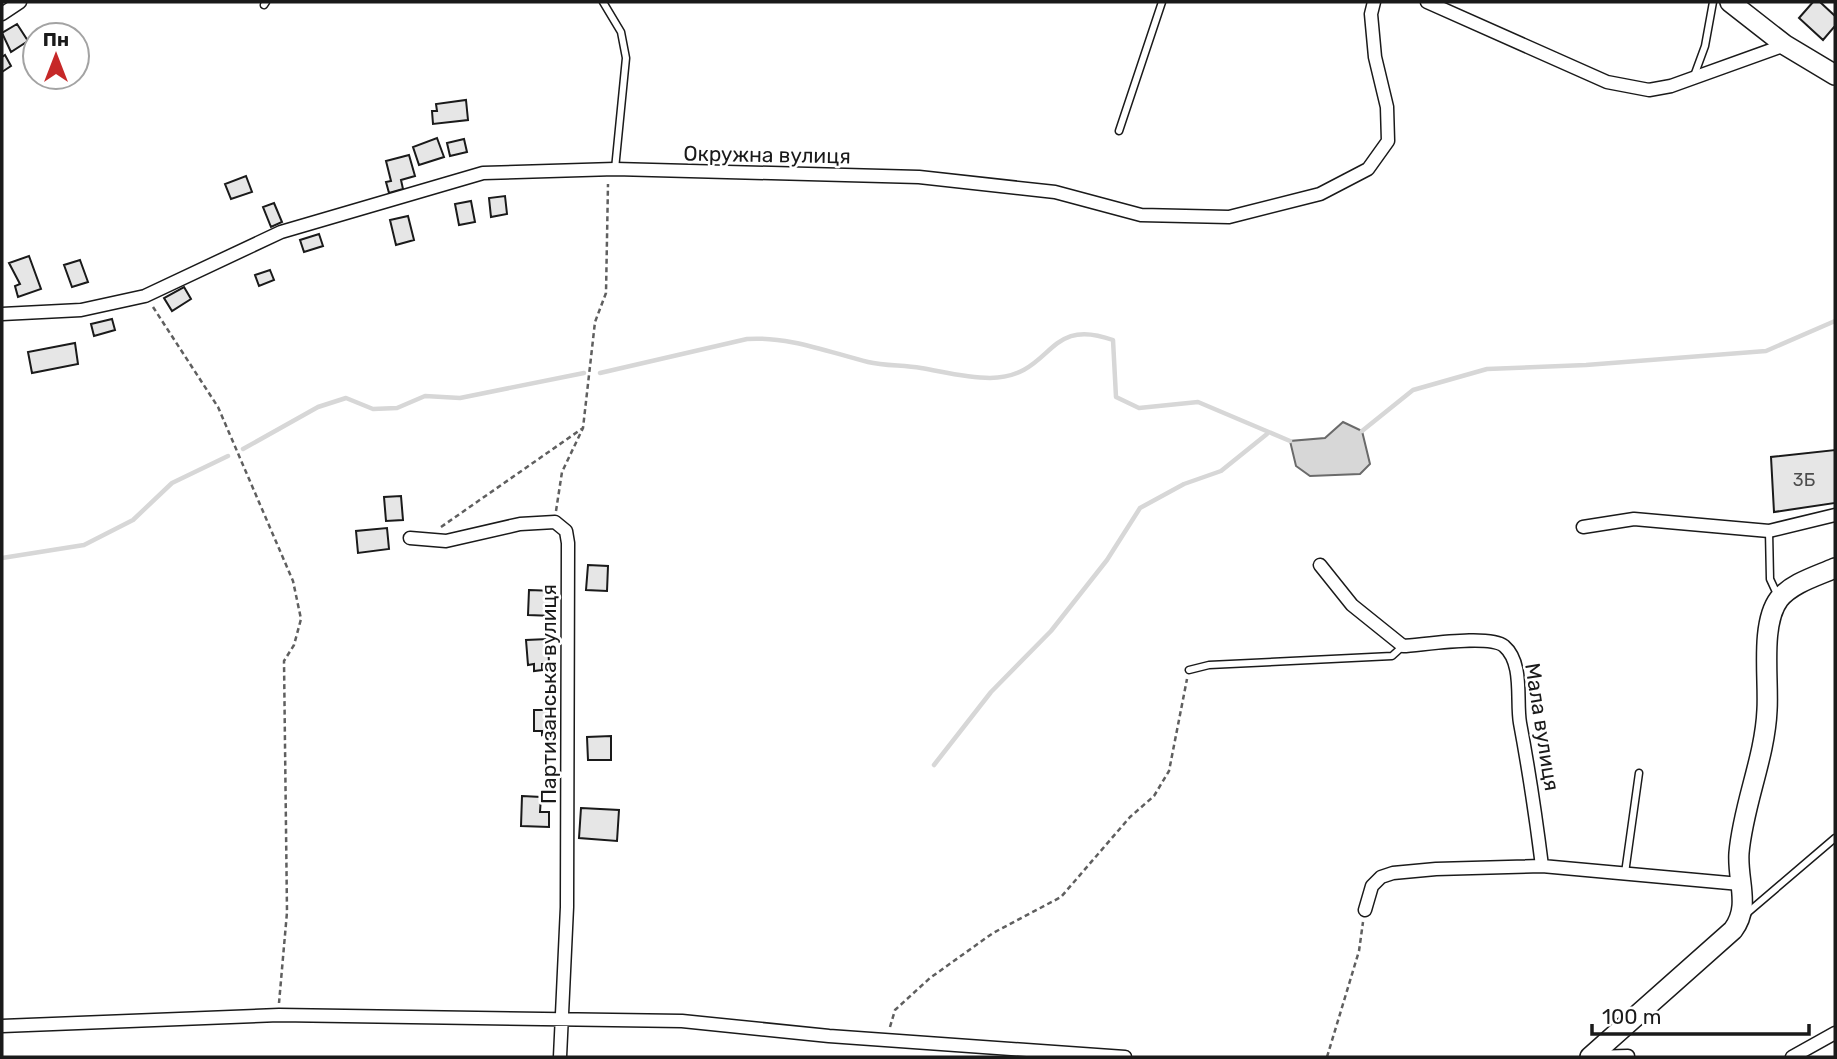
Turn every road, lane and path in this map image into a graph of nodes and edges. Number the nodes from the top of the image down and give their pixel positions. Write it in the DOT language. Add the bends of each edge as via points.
graph roads {
  1 [pos="20,2"];
  2 [pos="603,2"];
  3 [pos="1162,2"];
  4 [pos="1374,2"];
  5 [pos="1427,2"];
  6 [pos="1713,2"];
  7 [pos="1730,2"];
  8 [pos="2,14"];
  9 [pos="1785,45"];
  10 [pos="1835,75"];
  11 [pos="1694,78"];
  12 [pos="1119,131"];
  13 [pos="612,169"];
  14 [pos="145,296"];
  15 [pos="2,313"];
  16 [pos="583,428"];
  17 [pos="1835,515"];
  18 [pos="555,522"];
  19 [pos="1583,527"];
  20 [pos="1769,531"];
  21 [pos="410,538"];
  22 [pos="429,540"];
  23 [pos="1320,565"];
  24 [pos="1835,568"];
  25 [pos="1780,599"];
  26 [pos="1403,646"];
  27 [pos="1189,670"];
  28 [pos="1639,773"];
  29 [pos="1835,838"];
  30 [pos="1542,866"];
  31 [pos="1625,873"];
  32 [pos="1741,884"];
  33 [pos="1365,910"];
  34 [pos="1742,918"];
  35 [pos="279,1015"];
  36 [pos="562,1018"];
  37 [pos="2,1026"];
  38 [pos="1618,1032"];
  39 [pos="1835,1033"];
  40 [pos="886,1040"];
  41 [pos="1629,1056"];
  42 [pos="560,1057"];
  43 [pos="1125,1057"];
  44 [pos="1327,1057"];
  45 [pos="1591,1057"];
  46 [pos="1793,1057"];
  1 -- 8 [label="street"];
  2 -- 13 [label="lane" via="621,32 626,58"];
  3 -- 12 [label="lane"];
  4 -- 13 [label="street, Окружна вулиця" via="1375,57 1387,107 1388,141 1368,169 1320,194 1229,217 1141,215 1055,192 919,177"];
  5 -- 11 [label="street" via="1607,82 1649,90"];
  6 -- 11 [label="lane"];
  7 -- 9 [label="street"];
  9 -- 10 [label="street"];
  9 -- 11 [label="street"];
  13 -- 14 [label="street, Окружна вулиця" via="483,173 281,232"];
  13 -- 16 [label="path" via="606,293 595,322"];
  14 -- 15 [label="street, Окружна вулиця" via="81,310"];
  14 -- 35 [label="path" via="218,407 293,581 301,619 284,661 286,912"];
  16 -- 18 [label="path" via="562,472"];
  16 -- 22 [label="path" via="445,523"];
  17 -- 20 [label="street"];
  18 -- 22 [label="street"];
  18 -- 36 [label="street, Партизанська вулиця" via="566,531 568,543 568,853"];
  19 -- 20 [label="street" via="1634,519"];
  20 -- 25 [label="lane" via="1770,579"];
  21 -- 22 [label="street"];
  23 -- 26 [label="street" via="1352,606"];
  24 -- 25 [label="street"];
  25 -- 32 [label="street" via="1769,632 1767,713 1741,840"];
  26 -- 27 [label="lane" via="1392,656 1209,665"];
  26 -- 30 [label="street, Мала вулиця" via="1471,641 1504,646 1516,669"];
  27 -- 40 [label="path" via="1169,771 1154,796 1061,897 993,933 930,978 895,1010"];
  28 -- 31 [label="lane"];
  29 -- 34 [label="lane"];
  30 -- 31 [label="street"];
  30 -- 33 [label="street" via="1393,873 1372,886"];
  31 -- 32 [label="street"];
  32 -- 34 [label="street"];
  33 -- 44 [label="path" via="1359,951"];
  34 -- 38 [label="street"];
  35 -- 36 [label="street"];
  35 -- 37 [label="street"];
  36 -- 40 [label="street" via="682,1021"];
  36 -- 42 [label="street, Партизанська вулиця"];
  38 -- 41 [label="street"];
  38 -- 45 [label="street"];
  39 -- 46 [label="street"];
  40 -- 43 [label="street"];
  41 -- 45 [label="street"];
}
